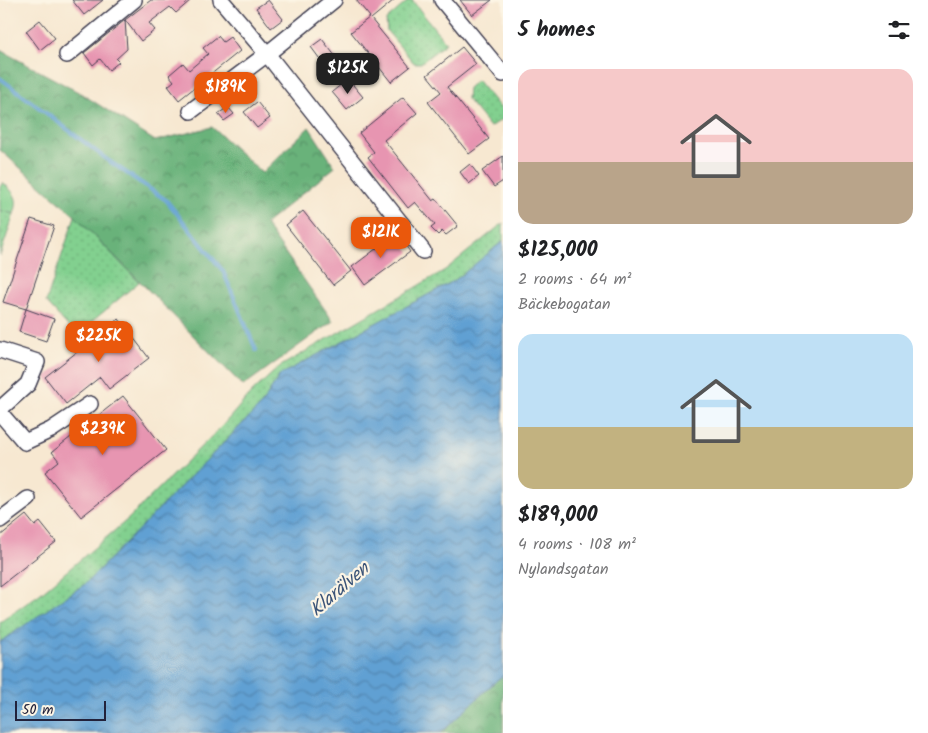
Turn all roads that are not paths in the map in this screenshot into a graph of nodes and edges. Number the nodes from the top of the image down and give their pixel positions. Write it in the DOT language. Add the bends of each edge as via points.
graph roads {
  1 [pos="134,0"];
  2 [pos="221,0"];
  3 [pos="334,0"];
  4 [pos="442,0"];
  5 [pos="267,54"];
  6 [pos="67,55"];
  7 [pos="503,74"];
  8 [pos="191,111"];
  9 [pos="423,252"];
  10 [pos="0,350"];
  11 [pos="90,404"];
  12 [pos="0,409"];
  13 [pos="0,413"];
  14 [pos="28,499"];
  15 [pos="0,520"];
  1 -- 6 [label="street"];
  2 -- 5 [label="street"];
  3 -- 5 [label="street"];
  4 -- 7 [label="street"];
  5 -- 8 [label="street"];
  5 -- 9 [label="street"];
  10 -- 12 [label="street" via="37,362 28,384"];
  11 -- 13 [label="street" via="51,430 25,442"];
  14 -- 15 [label="street"];
}
